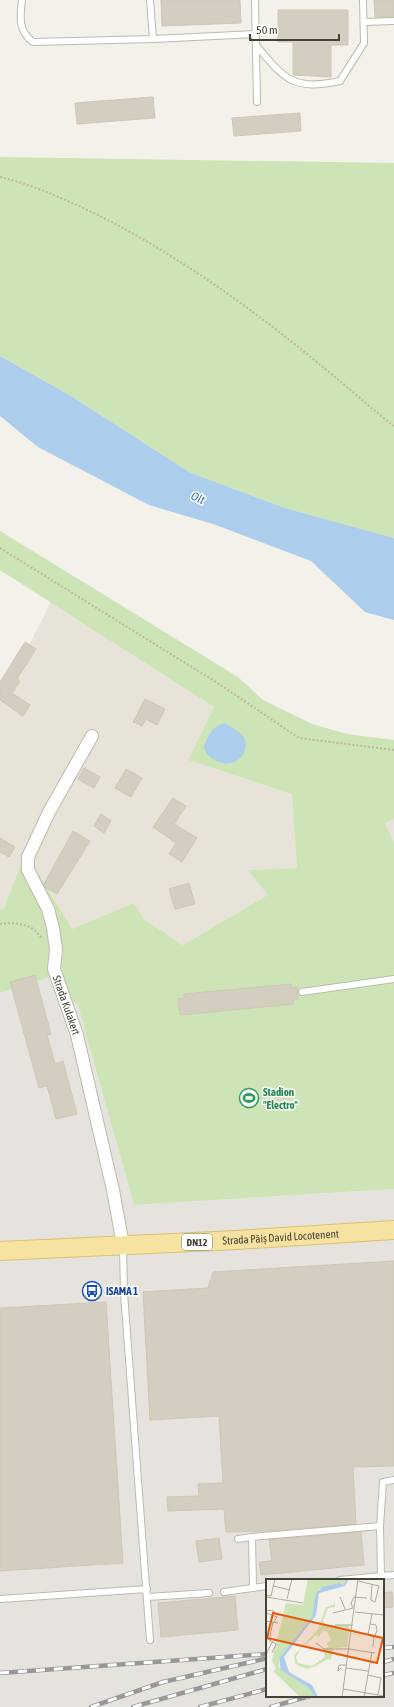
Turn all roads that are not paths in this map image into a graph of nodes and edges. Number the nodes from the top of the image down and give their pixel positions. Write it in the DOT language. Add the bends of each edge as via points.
graph roads {
  1 [pos="22,0"];
  2 [pos="150,0"];
  3 [pos="255,0"];
  4 [pos="363,0"];
  5 [pos="394,21"];
  6 [pos="364,22"];
  7 [pos="256,34"];
  8 [pos="153,39"];
  9 [pos="256,45"];
  10 [pos="257,102"];
  11 [pos="92,736"];
  12 [pos="394,979"];
  13 [pos="302,992"];
  14 [pos="394,1230"];
  15 [pos="123,1245"];
  16 [pos="0,1252"];
  17 [pos="394,1480"];
  18 [pos="380,1526"];
  19 [pos="252,1537"];
  20 [pos="238,1539"];
  21 [pos="394,1575"];
  22 [pos="381,1576"];
  23 [pos="350,1579"];
  24 [pos="266,1586"];
  25 [pos="253,1588"];
  26 [pos="148,1589"];
  27 [pos="224,1592"];
  28 [pos="209,1593"];
  29 [pos="148,1597"];
  30 [pos="0,1599"];
  31 [pos="150,1640"];
  1 -- 8 [label="lane" via="22,30 33,42"];
  2 -- 8 [label="lane"];
  3 -- 7 [label="lane"];
  4 -- 6 [label="lane"];
  5 -- 6 [label="lane"];
  6 -- 9 [label="lane" via="364,43 340,81 324,84 296,83 277,71"];
  7 -- 8 [label="lane"];
  7 -- 9 [label="lane"];
  9 -- 10 [label="lane"];
  11 -- 15 [label="street, Strada Kulakert" via="48,812 28,857 28,870 48,909 53,928 56,949 54,969 77,1035 113,1190"];
  12 -- 13 [label="lane"];
  14 -- 15 [label="main road, Strada Păiș David Locotenent / DN12"];
  15 -- 16 [label="main road, Strada Păiș David Locotenent / DN12"];
  15 -- 26 [label="lane" via="124,1293"];
  17 -- 18 [label="lane" via="383,1482"];
  18 -- 19 [label="lane"];
  18 -- 22 [label="lane"];
  19 -- 20 [label="lane"];
  19 -- 25 [label="lane"];
  21 -- 22 [label="lane"];
  22 -- 23 [label="lane"];
  24 -- 25 [label="lane"];
  25 -- 27 [label="lane"];
  26 -- 29 [label="lane"];
  26 -- 30 [label="lane"];
  28 -- 29 [label="lane"];
  29 -- 31 [label="lane"];
}
